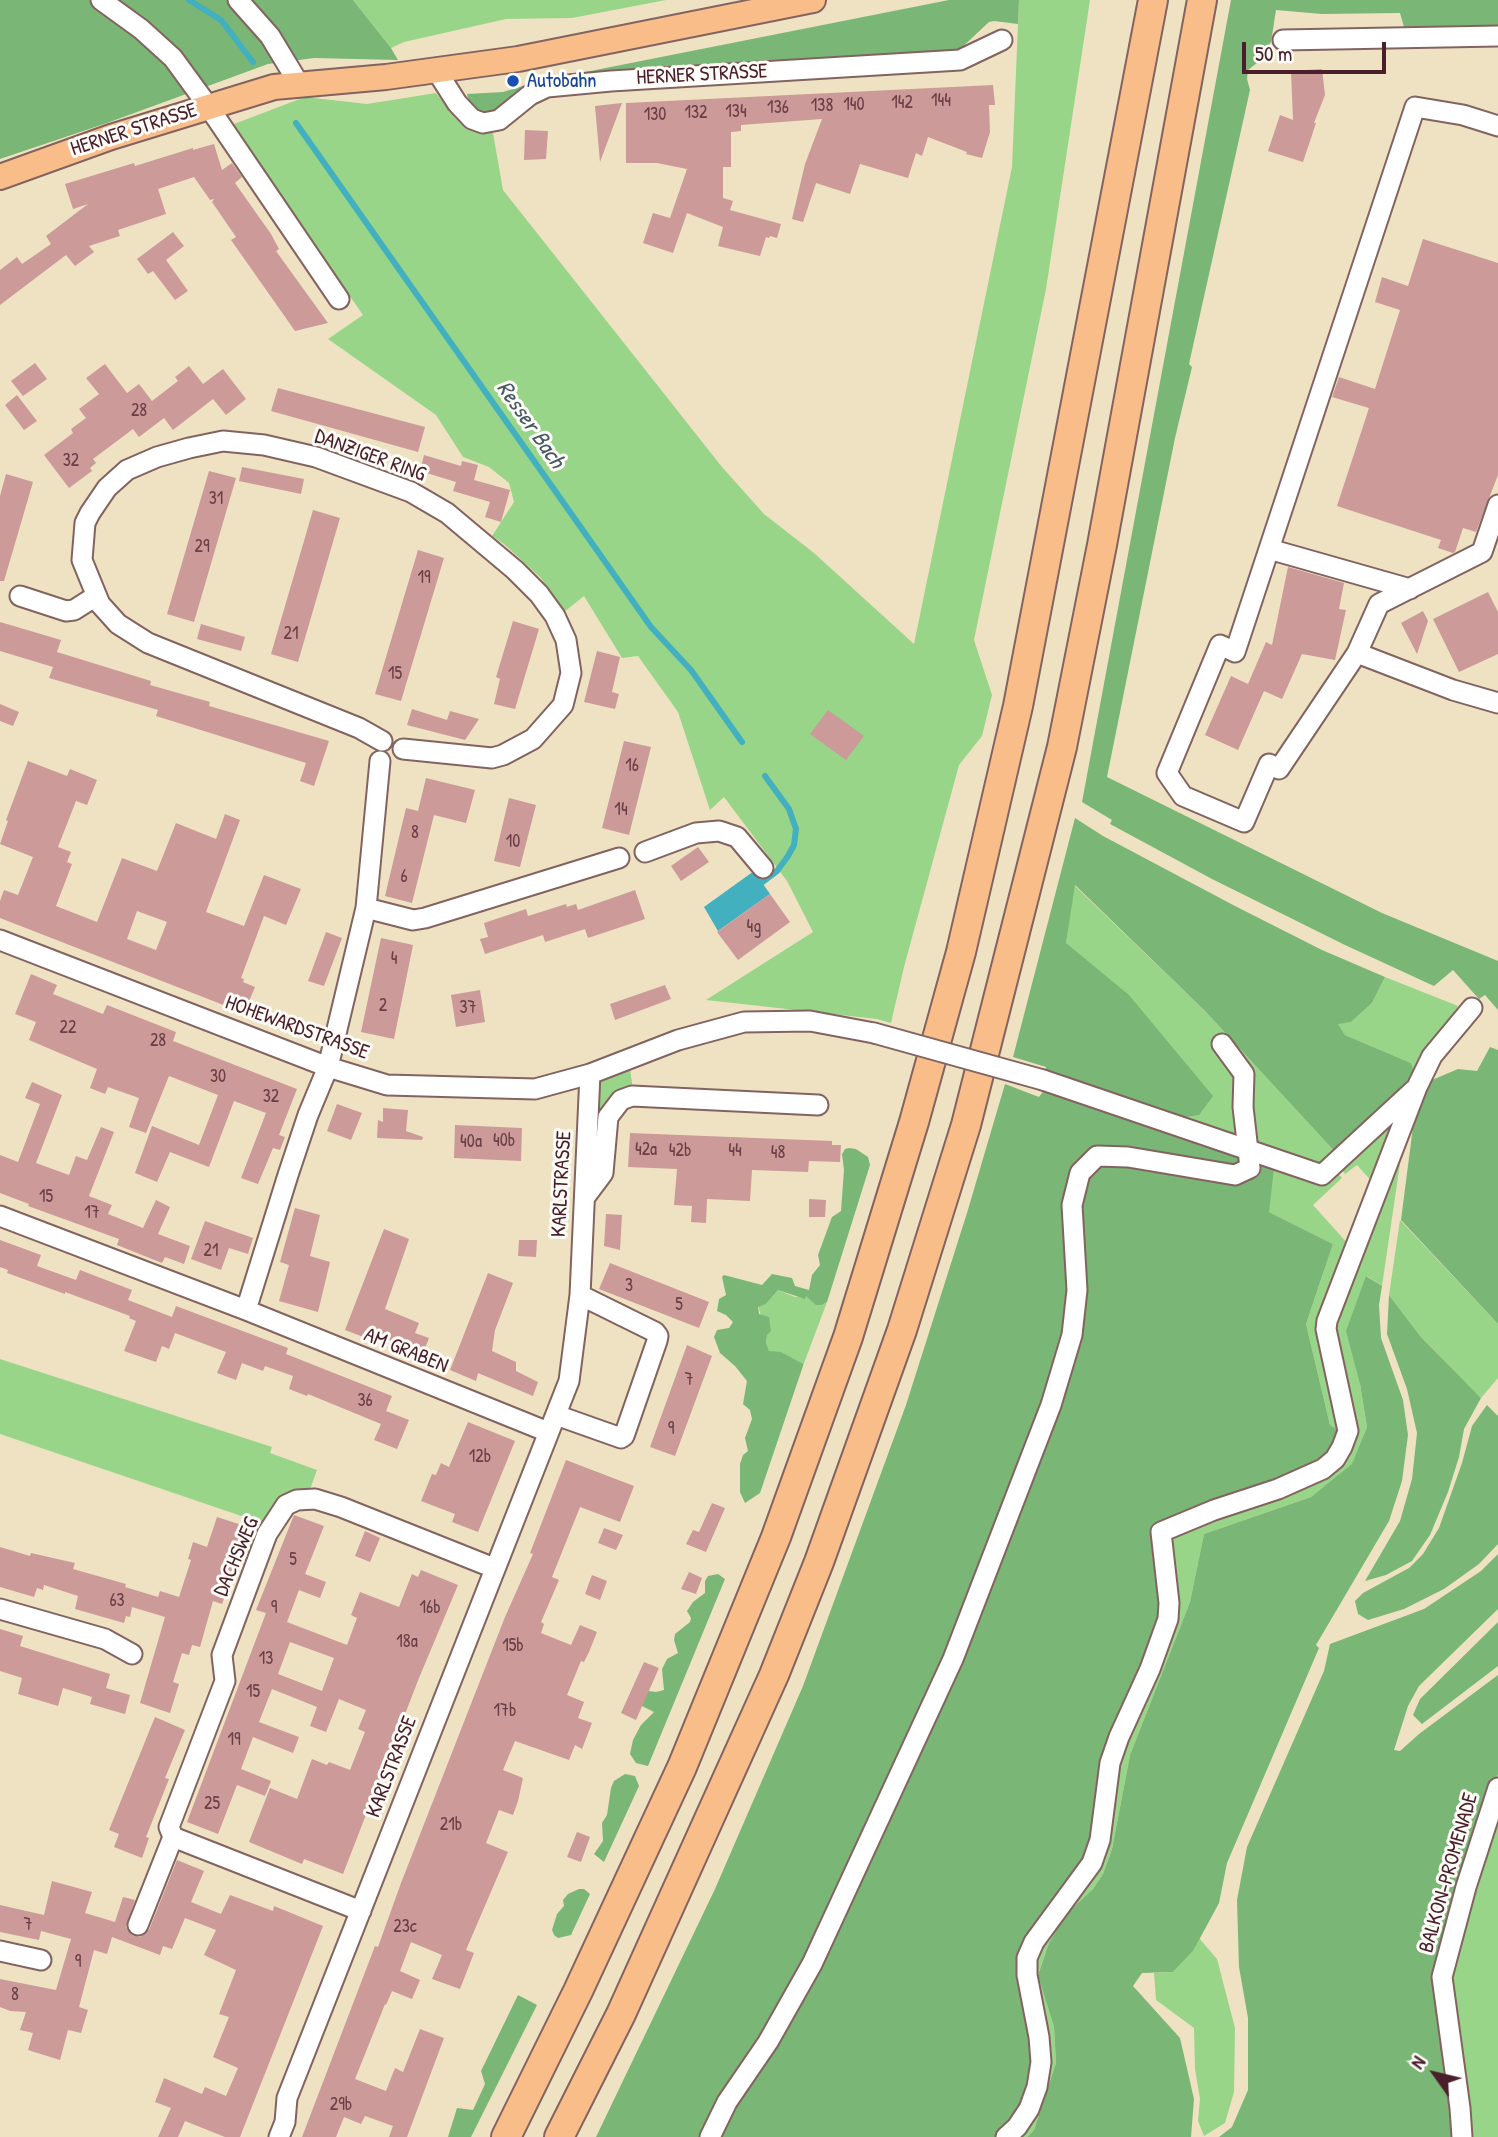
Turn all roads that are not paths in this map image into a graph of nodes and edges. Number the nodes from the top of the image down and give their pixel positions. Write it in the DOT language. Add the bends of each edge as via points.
graph roads {
  1 [pos="102,0"];
  2 [pos="238,0"];
  3 [pos="813,0"];
  4 [pos="1153,0"];
  5 [pos="1202,0"];
  6 [pos="1498,36"];
  7 [pos="1002,40"];
  8 [pos="1283,40"];
  9 [pos="436,70"];
  10 [pos="299,84"];
  11 [pos="208,106"];
  12 [pos="1498,126"];
  13 [pos="0,177"];
  14 [pos="339,299"];
  15 [pos="1498,505"];
  16 [pos="1269,549"];
  17 [pos="1410,589"];
  18 [pos="20,596"];
  19 [pos="96,596"];
  20 [pos="1357,653"];
  21 [pos="1498,703"];
  22 [pos="381,751"];
  23 [pos="645,852"];
  24 [pos="619,858"];
  25 [pos="763,868"];
  26 [pos="366,908"];
  27 [pos="0,940"];
  28 [pos="1472,1008"];
  29 [pos="1223,1044"];
  30 [pos="328,1066"];
  31 [pos="590,1074"];
  32 [pos="1417,1087"];
  33 [pos="818,1105"];
  34 [pos="1248,1150"];
  35 [pos="585,1197"];
  36 [pos="0,1216"];
  37 [pos="580,1295"];
  38 [pos="246,1310"];
  39 [pos="552,1424"];
  40 [pos="494,1568"];
  41 [pos="0,1609"];
  42 [pos="132,1654"];
  43 [pos="1498,1788"];
  44 [pos="173,1837"];
  45 [pos="361,1911"];
  46 [pos="138,1925"];
  47 [pos="0,1951"];
  48 [pos="41,1960"];
  49 [pos="279,2137"];
  50 [pos="506,2137"];
  51 [pos="559,2137"];
  52 [pos="710,2137"];
  53 [pos="1006,2137"];
  54 [pos="1462,2137"];
  1 -- 11 [label="street" via="173,58"];
  2 -- 10 [label="street" via="270,36"];
  3 -- 9 [label="main road, HERNER STRASSE" via="518,59"];
  4 -- 50 [label="highway" via="1018,706 961,952 914,1122 848,1338 776,1537 682,1767"];
  5 -- 51 [label="highway" via="1062,747 966,1125 902,1330 774,1675 621,2014"];
  6 -- 8 [label="street"];
  7 -- 9 [label="street, HERNER STRASSE" via="960,60 547,87 530,94 499,120 483,123 472,119 457,103"];
  9 -- 10 [label="main road, HERNER STRASSE"];
  10 -- 11 [label="main road, HERNER STRASSE"];
  11 -- 13 [label="main road, HERNER STRASSE"];
  11 -- 14 [label="street"];
  12 -- 16 [label="street" via="1415,107"];
  15 -- 17 [label="street" via="1482,552"];
  16 -- 17 [label="street"];
  16 -- 20 [label="street" via="1235,652 1220,645 1167,773 1183,796 1244,822 1269,764 1279,769"];
  17 -- 20 [label="street" via="1379,604"];
  18 -- 19 [label="street" via="66,611"];
  19 -- 22 [label="street, DANZIGER RING" via="118,624 140,639 359,728"];
  19 -- 22 [label="street, DANZIGER RING" via="82,560 90,513 127,470 157,457 223,441 251,443 316,457 411,492 478,537 539,594 566,640 569,688 563,705 533,738 503,755 492,758 403,749 396,764 387,765"];
  20 -- 21 [label="street"];
  22 -- 26 [label="street"];
  23 -- 25 [label="street" via="696,833 719,831 737,837"];
  24 -- 26 [label="street" via="425,918 413,920"];
  26 -- 30 [label="street"];
  27 -- 30 [label="street, HOHEWARDSTRASSE"];
  28 -- 32 [label="street" via="1432,1056"];
  29 -- 34 [label="street" via="1244,1074"];
  30 -- 31 [label="street, HOHEWARDSTRASSE" via="387,1085 429,1087 535,1089"];
  30 -- 38 [label="street"];
  31 -- 34 [label="street, HOHEWARDSTRASSE, bridge" via="678,1040 744,1021 810,1021 874,1033 1043,1080"];
  31 -- 35 [label="street, KARLSTRASSE"];
  32 -- 34 [label="street, HOHEWARDSTRASSE" via="1322,1175"];
  32 -- 53 [label="street" via="1327,1321 1348,1431 1342,1447 1322,1469 1161,1532 1168,1619 1110,1763 1100,1840 1092,1863 1027,1958 1041,2062 1029,2109"];
  33 -- 35 [label="street" via="632,1096 621,1100 608,1117 603,1173"];
  34 -- 52 [label="street" via="1250,1168 1235,1175 1097,1156 1080,1173 1072,1205 1077,1290 1072,1335 1051,1405 953,1659 812,1964"];
  35 -- 37 [label="street, KARLSTRASSE"];
  36 -- 38 [label="street, AM GRABEN"];
  37 -- 39 [label="street, KARLSTRASSE" via="569,1381"];
  37 -- 39 [label="street" via="655,1332 657,1342 624,1436"];
  38 -- 39 [label="street, AM GRABEN"];
  39 -- 40 [label="street, KARLSTRASSE"];
  40 -- 44 [label="street, DACHSWEG" via="315,1499 286,1505 267,1534 222,1655 225,1681 169,1827"];
  40 -- 45 [label="street, KARLSTRASSE"];
  41 -- 42 [label="street" via="105,1639"];
  43 -- 54 [label="street, BALKON-PROMENADE" via="1442,1978"];
  44 -- 45 [label="street"];
  44 -- 46 [label="street, DACHSWEG"];
  45 -- 49 [label="street, KARLSTRASSE" via="287,2098"];
  47 -- 48 [label="street"];
}
